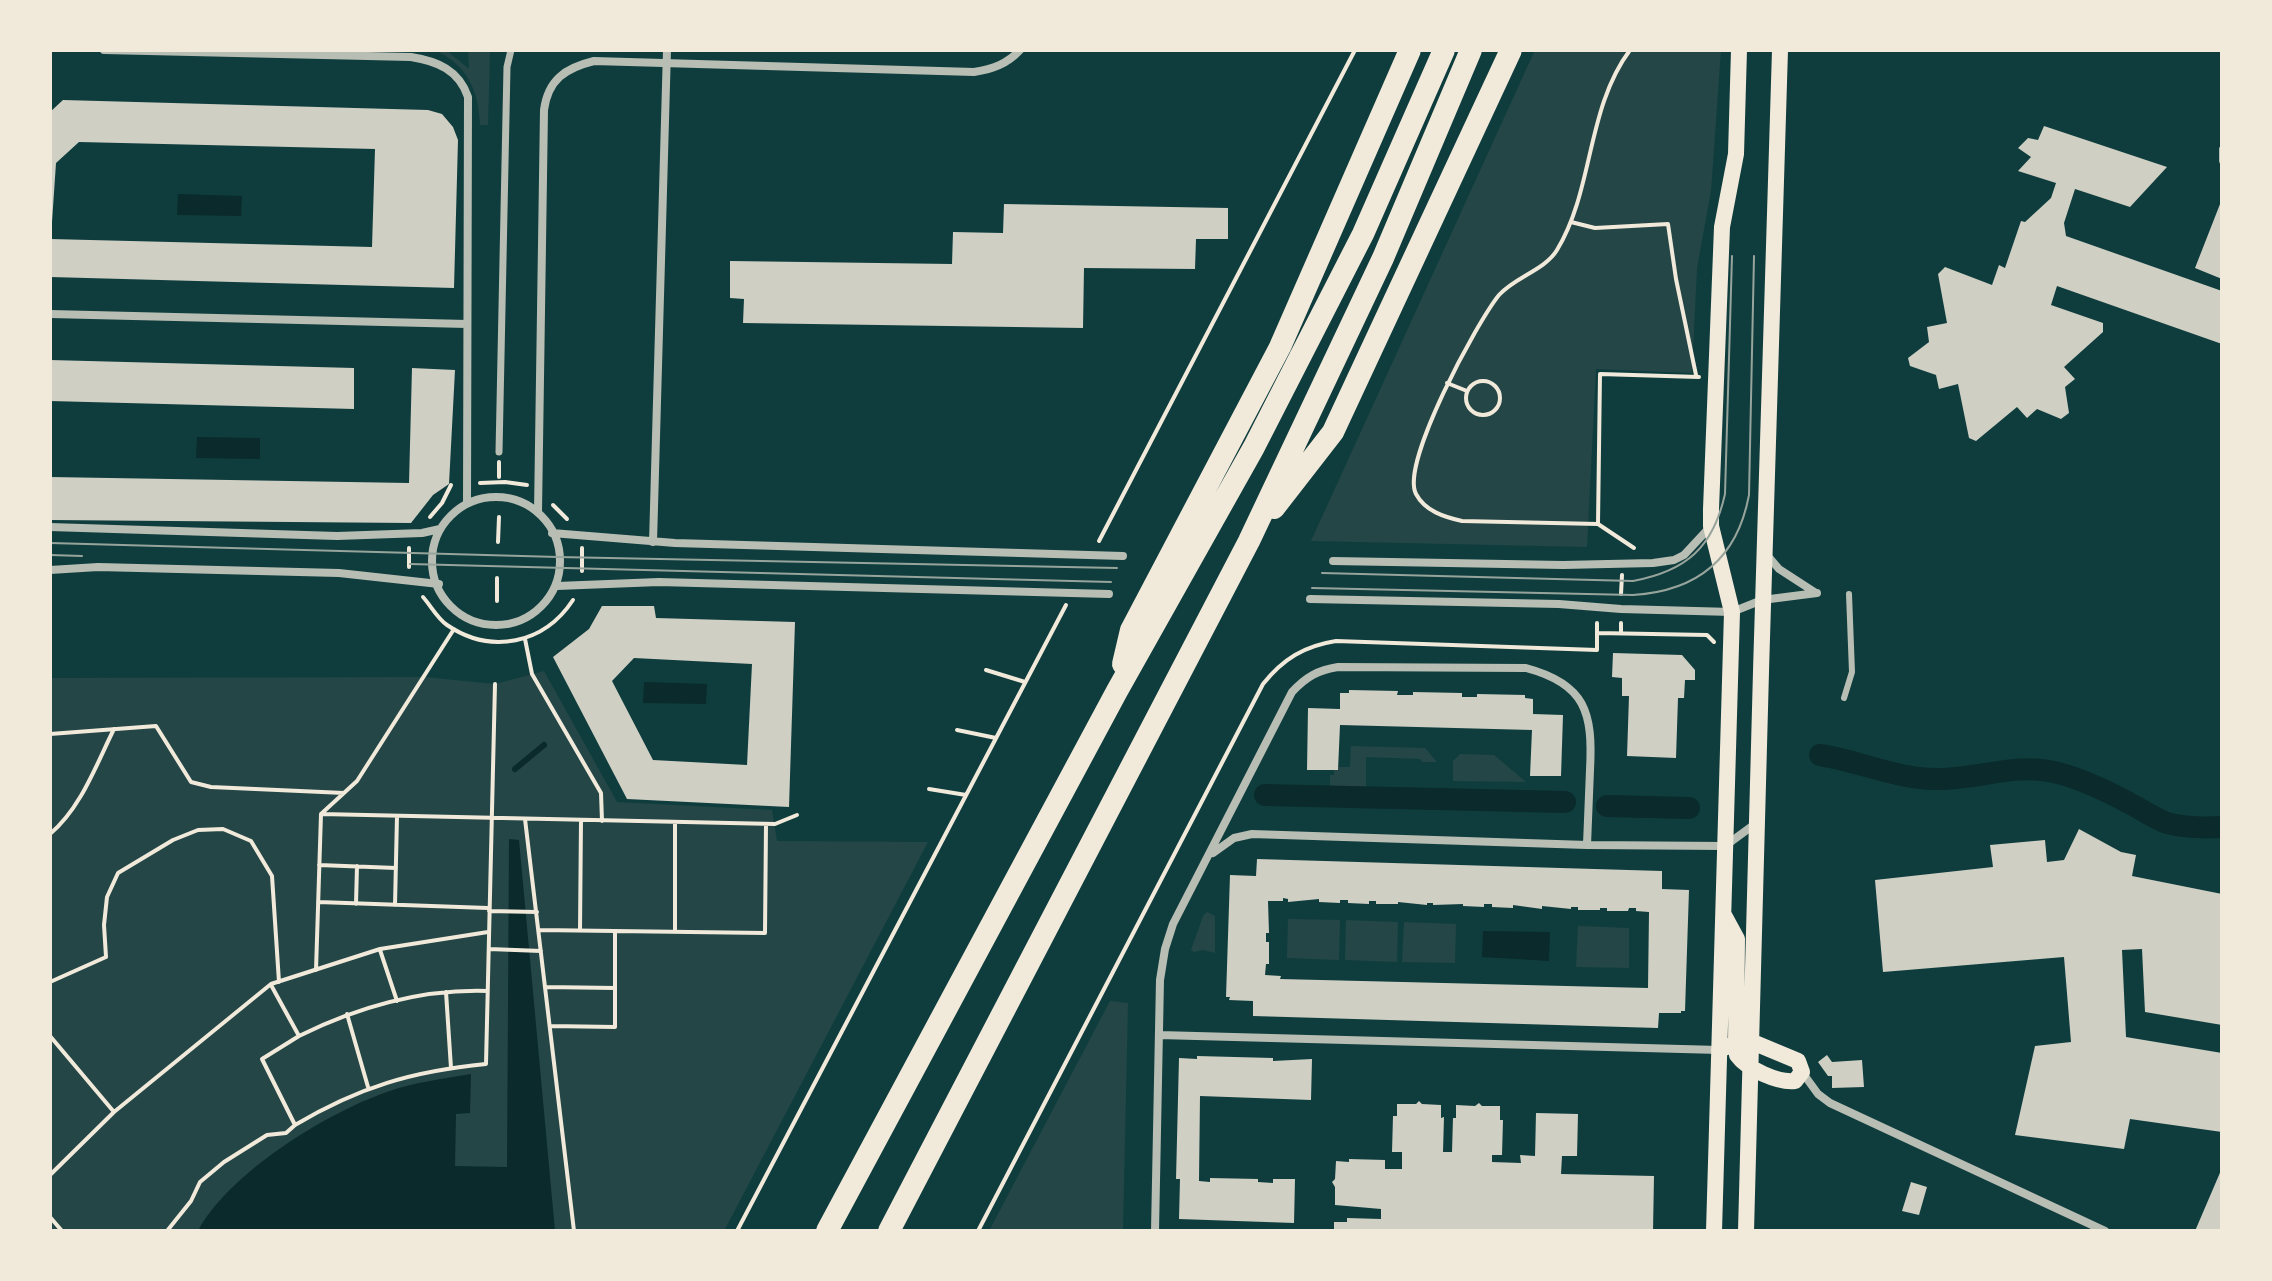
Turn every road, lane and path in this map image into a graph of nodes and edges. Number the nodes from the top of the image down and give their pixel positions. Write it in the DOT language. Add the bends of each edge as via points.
graph roads {
  1 [pos="104,50"];
  2 [pos="511,50"];
  3 [pos="667,50"];
  4 [pos="1020,50"];
  5 [pos="1355,50"];
  6 [pos="1410,50"];
  7 [pos="1444,50"];
  8 [pos="1471,50"];
  9 [pos="1511,50"];
  10 [pos="1630,50"];
  11 [pos="1739,50"];
  12 [pos="1780,50"];
  13 [pos="353,53"];
  14 [pos="667,62"];
  15 [pos="2222,149"];
  16 [pos="2222,161"];
  17 [pos="1571,221"];
  18 [pos="50,314"];
  19 [pos="467,324"];
  20 [pos="1697,377"];
  21 [pos="1707,378"];
  22 [pos="1447,383"];
  23 [pos="1468,392"];
  24 [pos="499,452"];
  25 [pos="467,485"];
  26 [pos="538,485"];
  27 [pos="467,503"];
  28 [pos="538,512"];
  29 [pos="499,517"];
  30 [pos="1598,524"];
  31 [pos="1711,526"];
  32 [pos="50,527"];
  33 [pos="440,529"];
  34 [pos="409,530"];
  35 [pos="552,533"];
  36 [pos="582,537"];
  37 [pos="1249,541"];
  38 [pos="498,542"];
  39 [pos="653,542"];
  40 [pos="1634,548"];
  41 [pos="1094,550"];
  42 [pos="1763,550"];
  43 [pos="1123,556"];
  44 [pos="1333,561"];
  45 [pos="50,570"];
  46 [pos="497,578"];
  47 [pos="409,583"];
  48 [pos="439,584"];
  49 [pos="557,586"];
  50 [pos="581,589"];
  51 [pos="1109,594"];
  52 [pos="1849,594"];
  53 [pos="1310,599"];
  54 [pos="1762,600"];
  55 [pos="497,601"];
  56 [pos="1068,601"];
  57 [pos="1732,612"];
  58 [pos="1597,623"];
  59 [pos="454,629"];
  60 [pos="525,639"];
  61 [pos="1716,644"];
  62 [pos="986,670"];
  63 [pos="1026,682"];
  64 [pos="495,684"];
  65 [pos="1117,691"];
  66 [pos="1844,698"];
  67 [pos="114,729"];
  68 [pos="957,730"];
  69 [pos="50,734"];
  70 [pos="996,738"];
  71 [pos="929,789"];
  72 [pos="344,793"];
  73 [pos="966,795"];
  74 [pos="321,814"];
  75 [pos="797,815"];
  76 [pos="397,816"];
  77 [pos="490,818"];
  78 [pos="525,819"];
  79 [pos="581,820"];
  80 [pos="602,821"];
  81 [pos="675,822"];
  82 [pos="1758,822"];
  83 [pos="766,824"];
  84 [pos="50,834"];
  85 [pos="1587,845"];
  86 [pos="1725,846"];
  87 [pos="1207,859"];
  88 [pos="319,865"];
  89 [pos="357,866"];
  90 [pos="396,868"];
  91 [pos="318,902"];
  92 [pos="356,904"];
  93 [pos="395,905"];
  94 [pos="489,910"];
  95 [pos="534,912"];
  96 [pos="1724,915"];
  97 [pos="539,930"];
  98 [pos="580,931"];
  99 [pos="615,931"];
  100 [pos="488,932"];
  101 [pos="675,932"];
  102 [pos="380,949"];
  103 [pos="489,949"];
  104 [pos="541,951"];
  105 [pos="316,970"];
  106 [pos="50,982"];
  107 [pos="279,982"];
  108 [pos="271,984"];
  109 [pos="545,987"];
  110 [pos="615,988"];
  111 [pos="487,991"];
  112 [pos="446,992"];
  113 [pos="397,1001"];
  114 [pos="347,1014"];
  115 [pos="550,1026"];
  116 [pos="1159,1035"];
  117 [pos="50,1036"];
  118 [pos="299,1036"];
  119 [pos="1743,1042"];
  120 [pos="1719,1050"];
  121 [pos="1750,1066"];
  122 [pos="451,1068"];
  123 [pos="1802,1072"];
  124 [pos="368,1087"];
  125 [pos="114,1112"];
  126 [pos="295,1125"];
  127 [pos="50,1175"];
  128 [pos="50,1217"];
  129 [pos="62,1231"];
  130 [pos="167,1231"];
  131 [pos="574,1231"];
  132 [pos="737,1231"];
  133 [pos="827,1231"];
  134 [pos="889,1231"];
  135 [pos="1155,1231"];
  136 [pos="1714,1231"];
  137 [pos="1746,1231"];
  138 [pos="2105,1231"];
  1 -- 13 [label="street"];
  2 -- 24 [label="street"];
  3 -- 14 [label="street"];
  4 -- 14 [label="street" via="1007,62 974,72"];
  5 -- 41 [label="path"];
  6 -- 65 [label="highway" via="1280,347 1131,630"];
  7 -- 65 [label="highway" via="1363,234 1254,447"];
  8 -- 37 [label="highway" via="1383,258"];
  9 -- 37 [label="highway" via="1333,432"];
  10 -- 17 [label="path" via="1616,69 1600,112"];
  11 -- 31 [label="main road" via="1736,154 1722,227"];
  12 -- 42 [label="main road"];
  13 -- 19 [label="street" via="430,60 459,79 468,97"];
  14 -- 26 [label="street" via="578,65 553,81 546,97"];
  14 -- 39 [label="street"];
  15 -- 16 [label="lane"];
  17 -- 20 [label="path" via="1595,228 1668,224"];
  17 -- 22 [label="path" via="1555,253 1502,292 1476,327"];
  18 -- 19 [label="street"];
  19 -- 25 [label="street"];
  20 -- 21 [label="path"];
  20 -- 30 [label="path" via="1600,374"];
  22 -- 23 [label="path"];
  22 -- 30 [label="path" via="1413,474 1414,492 1425,506 1462,521"];
  23 -- 23 [label="path" via="1473,412 1484,415 1498,406 1498,390 1490,383 1480,381"];
  25 -- 26 [label="path"];
  25 -- 27 [label="street"];
  25 -- 34 [label="path" via="451,485 438,509"];
  26 -- 28 [label="street"];
  26 -- 36 [label="path" via="547,486 563,516 582,525"];
  27 -- 28 [label="street" via="508,498"];
  27 -- 33 [label="street"];
  28 -- 35 [label="street"];
  29 -- 38 [label="path"];
  30 -- 40 [label="path"];
  31 -- 44 [label="street" via="1684,555 1653,563"];
  31 -- 57 [label="main road"];
  32 -- 34 [label="street" via="337,536"];
  33 -- 34 [label="street"];
  33 -- 48 [label="street" via="433,553"];
  34 -- 47 [label="path"];
  35 -- 36 [label="street"];
  35 -- 49 [label="street"];
  36 -- 39 [label="street"];
  36 -- 50 [label="path"];
  37 -- 134 [label="highway"];
  39 -- 43 [label="street"];
  42 -- 54 [label="main road"];
  42 -- 54 [label="street" via="1779,569 1817,593"];
  45 -- 47 [label="street" via="339,573"];
  46 -- 55 [label="path"];
  47 -- 48 [label="street"];
  47 -- 59 [label="path"];
  48 -- 49 [label="street" via="455,609 492,626 528,617"];
  49 -- 50 [label="street"];
  50 -- 51 [label="street" via="675,583"];
  50 -- 60 [label="path" via="549,628"];
  52 -- 66 [label="lane" via="1852,672"];
  53 -- 57 [label="street"];
  54 -- 57 [label="street"];
  54 -- 82 [label="main road"];
  56 -- 63 [label="path"];
  57 -- 86 [label="main road"];
  58 -- 61 [label="path" via="1597,633 1707,635"];
  59 -- 60 [label="path" via="494,642"];
  59 -- 72 [label="path" via="357,781"];
  60 -- 80 [label="path" via="532,674 601,793"];
  62 -- 63 [label="path"];
  63 -- 70 [label="path"];
  64 -- 77 [label="path"];
  65 -- 133 [label="highway"];
  67 -- 69 [label="path"];
  67 -- 72 [label="path" via="156,726 191,782"];
  67 -- 84 [label="path" via="77,803"];
  68 -- 70 [label="path"];
  70 -- 73 [label="path"];
  71 -- 73 [label="path"];
  72 -- 74 [label="path"];
  73 -- 132 [label="path"];
  74 -- 76 [label="path"];
  74 -- 88 [label="path"];
  75 -- 83 [label="path"];
  76 -- 77 [label="path"];
  76 -- 90 [label="path"];
  77 -- 78 [label="path"];
  77 -- 94 [label="path"];
  78 -- 79 [label="path"];
  78 -- 95 [label="path"];
  79 -- 80 [label="path"];
  79 -- 98 [label="path"];
  80 -- 81 [label="path"];
  81 -- 83 [label="path"];
  81 -- 101 [label="path"];
  82 -- 86 [label="street"];
  82 -- 119 [label="main road"];
  83 -- 101 [label="path" via="765,933"];
  85 -- 86 [label="street"];
  85 -- 87 [label="street" via="1252,834 1221,845"];
  85 -- 87 [label="street" via="1590,726 1581,700 1570,688 1526,668 1338,667 1312,674 1292,692"];
  86 -- 96 [label="main road"];
  87 -- 116 [label="street" via="1165,949"];
  88 -- 89 [label="path"];
  88 -- 91 [label="path"];
  89 -- 90 [label="path"];
  89 -- 92 [label="path"];
  90 -- 93 [label="path"];
  91 -- 92 [label="path"];
  91 -- 105 [label="path"];
  92 -- 93 [label="path"];
  93 -- 94 [label="path"];
  94 -- 95 [label="path"];
  94 -- 100 [label="path"];
  95 -- 97 [label="path"];
  96 -- 119 [label="main road" via="1737,939"];
  96 -- 120 [label="main road"];
  97 -- 98 [label="path"];
  97 -- 104 [label="path"];
  98 -- 99 [label="path"];
  99 -- 101 [label="path"];
  99 -- 110 [label="path"];
  100 -- 102 [label="path"];
  100 -- 103 [label="path"];
  102 -- 105 [label="path"];
  102 -- 113 [label="path"];
  103 -- 104 [label="path"];
  103 -- 111 [label="path"];
  104 -- 109 [label="path"];
  105 -- 107 [label="path"];
  106 -- 107 [label="path" via="106,957 107,897 118,873 173,840 198,830 223,829 251,841 272,876"];
  107 -- 108 [label="path"];
  108 -- 118 [label="path"];
  108 -- 125 [label="path"];
  109 -- 110 [label="path"];
  109 -- 115 [label="path"];
  110 -- 115 [label="path" via="615,1027"];
  111 -- 112 [label="path"];
  111 -- 122 [label="path" via="486,1064"];
  112 -- 113 [label="path"];
  112 -- 122 [label="path"];
  113 -- 114 [label="path"];
  114 -- 118 [label="path"];
  114 -- 124 [label="path"];
  115 -- 131 [label="path"];
  116 -- 120 [label="street"];
  116 -- 135 [label="street"];
  117 -- 125 [label="path"];
  118 -- 126 [label="path" via="262,1059"];
  119 -- 120 [label="main road"];
  119 -- 121 [label="main road"];
  119 -- 123 [label="main road" via="1798,1061"];
  120 -- 136 [label="main road"];
  121 -- 123 [label="main road" via="1785,1081 1795,1081"];
  121 -- 137 [label="main road"];
  122 -- 124 [label="path"];
  123 -- 138 [label="street" via="1830,1103"];
  124 -- 126 [label="path"];
  125 -- 127 [label="path"];
  126 -- 130 [label="path" via="286,1133 267,1135 224,1162 200,1182"];
  128 -- 129 [label="path"];
}
